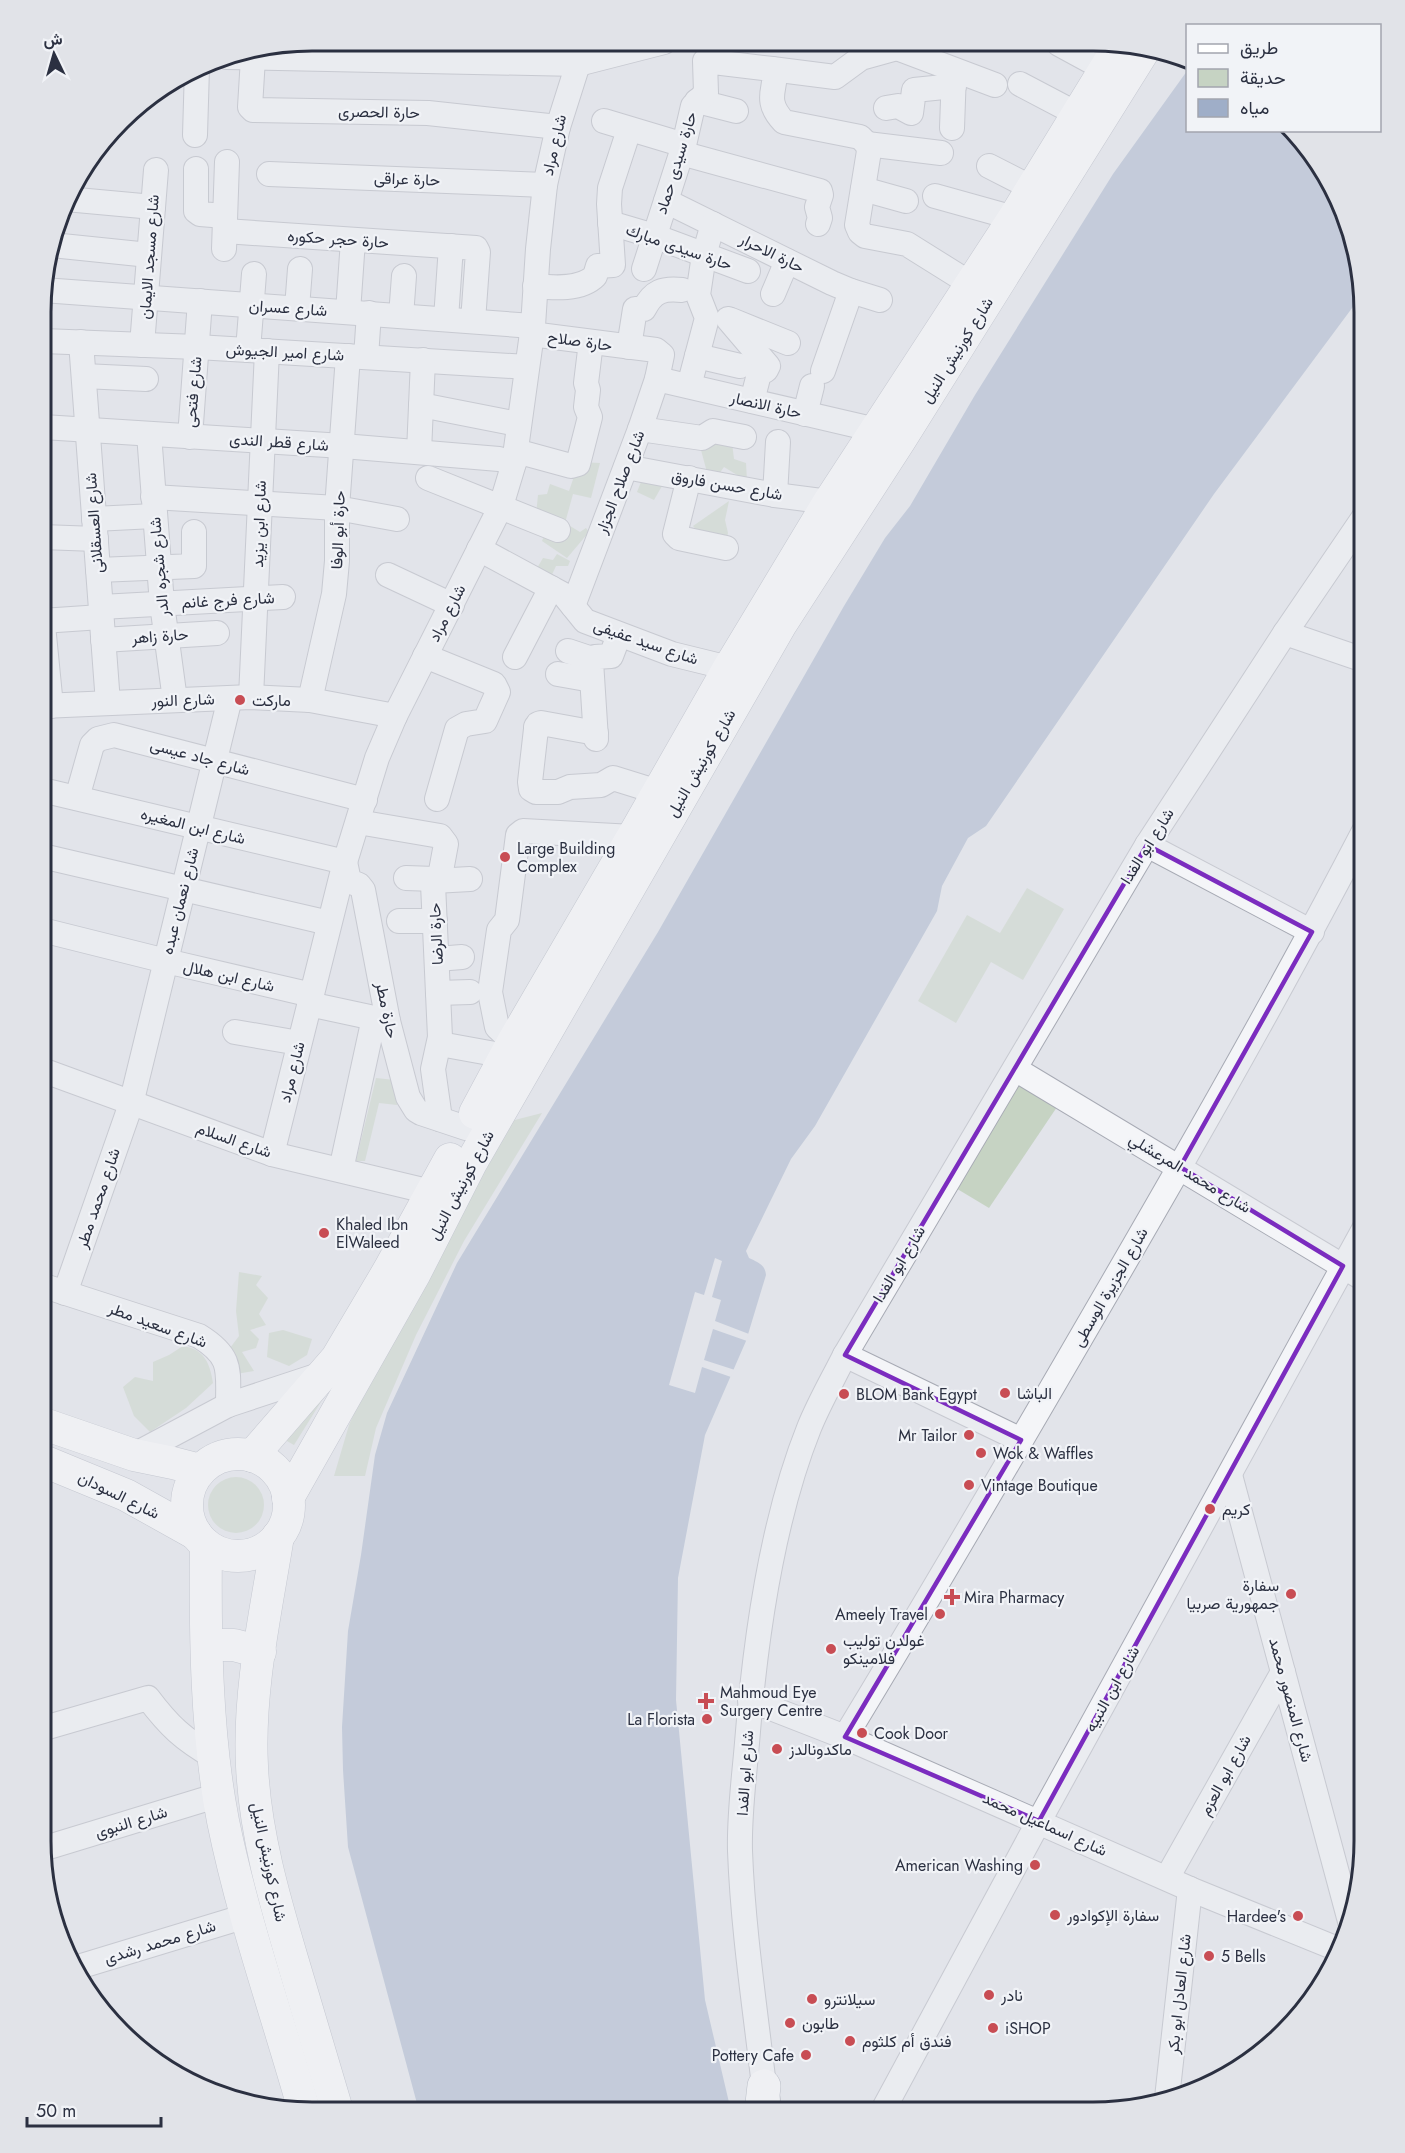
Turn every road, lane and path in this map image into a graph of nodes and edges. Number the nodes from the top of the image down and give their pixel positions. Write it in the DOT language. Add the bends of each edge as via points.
graph roads {
  1 [pos="503,51"];
  2 [pos="629,51"];
  3 [pos="883,51"];
  4 [pos="915,51"];
  5 [pos="1090,51"];
  6 [pos="1113,56"];
  7 [pos="1141,56"];
  8 [pos="253,58"];
  9 [pos="578,64"];
  10 [pos="772,69"];
  11 [pos="962,72"];
  12 [pos="197,78"];
  13 [pos="1020,84"];
  14 [pos="995,86"];
  15 [pos="697,101"];
  16 [pos="886,108"];
  17 [pos="736,111"];
  18 [pos="1077,114"];
  19 [pos="604,121"];
  20 [pos="558,127"];
  21 [pos="952,128"];
  22 [pos="195,135"];
  23 [pos="626,139"];
  24 [pos="867,144"];
  25 [pos="682,149"];
  26 [pos="940,153"];
  27 [pos="227,162"];
  28 [pos="989,166"];
  29 [pos="196,169"];
  30 [pos="156,170"];
  31 [pos="269,174"];
  32 [pos="545,185"];
  33 [pos="1032,188"];
  34 [pos="863,189"];
  35 [pos="935,195"];
  36 [pos="76,200"];
  37 [pos="666,201"];
  38 [pos="906,201"];
  39 [pos="153,207"];
  40 [pos="1014,218"];
  41 [pos="610,223"];
  42 [pos="712,224"];
  43 [pos="818,224"];
  44 [pos="224,232"];
  45 [pos="654,237"];
  46 [pos="353,240"];
  47 [pos="60,246"];
  48 [pos="451,246"];
  49 [pos="149,255"];
  50 [pos="704,255"];
  51 [pos="787,261"];
  52 [pos="644,269"];
  53 [pos="300,270"];
  54 [pos="748,271"];
  55 [pos="254,274"];
  56 [pos="404,276"];
  57 [pos="971,284"];
  58 [pos="535,285"];
  59 [pos="52,291"];
  60 [pos="682,291"];
  61 [pos="851,291"];
  62 [pos="773,294"];
  63 [pos="146,298"];
  64 [pos="880,300"];
  65 [pos="200,302"];
  66 [pos="252,305"];
  67 [pos="297,308"];
  68 [pos="358,313"];
  69 [pos="401,316"];
  70 [pos="717,316"];
  71 [pos="446,320"];
  72 [pos="473,321"];
  73 [pos="532,330"];
  74 [pos="51,341"];
  75 [pos="81,342"];
  76 [pos="591,342"];
  77 [pos="788,343"];
  78 [pos="142,345"];
  79 [pos="197,347"];
  80 [pos="629,347"];
  81 [pos="257,351"];
  82 [pos="697,356"];
  83 [pos="357,357"];
  84 [pos="423,360"];
  85 [pos="740,366"];
  86 [pos="527,367"];
  87 [pos="659,368"];
  88 [pos="84,376"];
  89 [pos="146,379"];
  90 [pos="689,386"];
  91 [pos="752,401"];
  92 [pos="421,405"];
  93 [pos="805,414"];
  94 [pos="518,424"];
  95 [pos="51,428"];
  96 [pos="640,429"];
  97 [pos="88,430"];
  98 [pos="876,430"];
  99 [pos="149,434"];
  100 [pos="189,437"];
  101 [pos="744,437"];
  102 [pos="263,441"];
  103 [pos="778,442"];
  104 [pos="343,446"];
  105 [pos="418,452"];
  106 [pos="515,457"];
  107 [pos="626,467"];
  108 [pos="428,478"];
  109 [pos="689,478"];
  110 [pos="775,495"];
  111 [pos="259,502"];
  112 [pos="829,502"];
  113 [pos="154,506"];
  114 [pos="501,506"];
  115 [pos="337,508"];
  116 [pos="397,519"];
  117 [pos="95,529"];
  118 [pos="558,530"];
  119 [pos="1354,531"];
  120 [pos="195,532"];
  121 [pos="51,536"];
  122 [pos="726,548"];
  123 [pos="479,549"];
  124 [pos="159,568"];
  125 [pos="98,570"];
  126 [pos="388,575"];
  127 [pos="551,588"];
  128 [pos="283,597"];
  129 [pos="256,599"];
  130 [pos="162,604"];
  131 [pos="452,605"];
  132 [pos="573,606"];
  133 [pos="51,621"];
  134 [pos="102,621"];
  135 [pos="217,633"];
  136 [pos="1285,633"];
  137 [pos="619,635"];
  138 [pos="166,636"];
  139 [pos="568,651"];
  140 [pos="425,656"];
  141 [pos="515,657"];
  142 [pos="1354,657"];
  143 [pos="729,668"];
  144 [pos="592,669"];
  145 [pos="558,674"];
  146 [pos="241,697"];
  147 [pos="175,700"];
  148 [pos="310,700"];
  149 [pos="108,703"];
  150 [pos="51,706"];
  151 [pos="395,716"];
  152 [pos="215,762"];
  153 [pos="51,792"];
  154 [pos="658,792"];
  155 [pos="77,798"];
  156 [pos="437,799"];
  157 [pos="365,800"];
  158 [pos="358,822"];
  159 [pos="198,828"];
  160 [pos="633,837"];
  161 [pos="1147,845"];
  162 [pos="1354,850"];
  163 [pos="51,858"];
  164 [pos="345,862"];
  165 [pos="406,878"];
  166 [pos="470,879"];
  167 [pos="434,880"];
  168 [pos="183,889"];
  169 [pos="399,921"];
  170 [pos="435,921"];
  171 [pos="329,923"];
  172 [pos="51,932"];
  173 [pos="1312,932"];
  174 [pos="462,957"];
  175 [pos="437,959"];
  176 [pos="166,961"];
  177 [pos="470,992"];
  178 [pos="438,993"];
  179 [pos="310,999"];
  180 [pos="381,1020"];
  181 [pos="235,1032"];
  182 [pos="299,1043"];
  183 [pos="440,1044"];
  184 [pos="509,1049"];
  185 [pos="1015,1069"];
  186 [pos="51,1073"];
  187 [pos="131,1104"];
  188 [pos="453,1124"];
  189 [pos="272,1154"];
  190 [pos="1180,1167"];
  191 [pos="340,1170"];
  192 [pos="431,1192"];
  193 [pos="1354,1247"];
  194 [pos="1343,1266"];
  195 [pos="1354,1273"];
  196 [pos="51,1289"];
  197 [pos="65,1293"];
  198 [pos="845,1355"];
  199 [pos="325,1373"];
  200 [pos="228,1405"];
  201 [pos="51,1427"];
  202 [pos="1021,1440"];
  203 [pos="134,1455"];
  204 [pos="252,1456"];
  205 [pos="51,1464"];
  206 [pos="200,1470"];
  207 [pos="1230,1475"];
  208 [pos="288,1498"];
  209 [pos="278,1536"];
  210 [pos="201,1539"];
  211 [pos="207,1645"];
  212 [pos="260,1652"];
  213 [pos="1283,1672"];
  214 [pos="750,1700"];
  215 [pos="51,1726"];
  216 [pos="845,1737"];
  217 [pos="214,1757"];
  218 [pos="219,1795"];
  219 [pos="1039,1821"];
  220 [pos="51,1846"];
  221 [pos="1167,1878"];
  222 [pos="1190,1889"];
  223 [pos="1346,1906"];
  224 [pos="246,1916"];
  225 [pos="1332,1947"];
  226 [pos="83,1966"];
  227 [pos="286,2048"];
  228 [pos="1168,2091"];
  229 [pos="280,2100"];
  230 [pos="301,2101"];
  231 [pos="335,2102"];
  232 [pos="765,2102"];
  233 [pos="887,2102"];
  1 -- 8 [label="street"];
  1 -- 9 [label="street"];
  2 -- 9 [label="street"];
  3 -- 10 [label="street" via="861,58 835,76"];
  4 -- 11 [label="street"];
  5 -- 6 [label="street"];
  6 -- 18 [label="main road, شارع كورنيش النيل"];
  7 -- 208 [label="main road, شارع كورنيش النيل" via="781,624 471,1162 414,1275"];
  8 -- 20 [label="street, حارة الحصرى" via="253,110 428,113"];
  9 -- 20 [label="street, شارع مراد"];
  10 -- 15 [label="street, حارة سيدى حماد" via="705,61 707,89"];
  10 -- 24 [label="street" via="773,105 784,122 860,137"];
  11 -- 14 [label="street"];
  11 -- 16 [label="street" via="914,90 911,113 898,106"];
  11 -- 21 [label="street"];
  12 -- 22 [label="street"];
  13 -- 18 [label="street"];
  15 -- 17 [label="street"];
  15 -- 25 [label="street, حارة سيدى حماد"];
  18 -- 33 [label="main road, شارع كورنيش النيل"];
  19 -- 25 [label="street"];
  20 -- 32 [label="street, شارع مراد"];
  23 -- 41 [label="street, حارة سيدى مبارك" via="610,188"];
  24 -- 26 [label="street"];
  24 -- 34 [label="street"];
  25 -- 37 [label="street, حارة سيدى حماد"];
  25 -- 43 [label="street" via="820,191"];
  27 -- 44 [label="street"];
  28 -- 33 [label="street"];
  29 -- 44 [label="street, حارة حجر حكوره" via="196,212"];
  30 -- 39 [label="street, شارع مسجد الايمان"];
  31 -- 32 [label="street, حارة عراقى"];
  32 -- 58 [label="street, شارع مراد"];
  33 -- 40 [label="main road, شارع كورنيش النيل"];
  34 -- 38 [label="street"];
  34 -- 57 [label="street" via="857,225 862,234 907,244"];
  35 -- 40 [label="street"];
  36 -- 39 [label="street"];
  37 -- 42 [label="street, حارة الاحرار"];
  37 -- 45 [label="street, حارة سيدى حماد"];
  39 -- 49 [label="street, شارع مسجد الايمان"];
  40 -- 57 [label="main road, شارع كورنيش النيل"];
  41 -- 45 [label="street, حارة سيدى مبارك"];
  41 -- 58 [label="street, حارة سيدى مبارك" via="613,265 600,265 592,280 567,288"];
  42 -- 50 [label="street"];
  42 -- 51 [label="street, حارة الاحرار"];
  44 -- 46 [label="street, حارة حجر حكوره"];
  45 -- 50 [label="street, حارة سيدى مبارك"];
  45 -- 52 [label="street, حارة سيدى حماد"];
  46 -- 48 [label="street, حارة حجر حكوره"];
  46 -- 68 [label="street, حارة أبو الوفا"];
  47 -- 49 [label="street"];
  48 -- 71 [label="street"];
  48 -- 72 [label="street, حارة حجر حكوره" via="478,251"];
  49 -- 63 [label="street, شارع مسجد الايمان"];
  50 -- 54 [label="street, حارة سيدى مبارك"];
  50 -- 70 [label="street" via="698,295"];
  51 -- 61 [label="street, حارة الاحرار"];
  51 -- 62 [label="street"];
  53 -- 67 [label="street"];
  55 -- 66 [label="street, شارع ابن يزيد"];
  56 -- 69 [label="street"];
  57 -- 98 [label="main road, شارع كورنيش النيل"];
  58 -- 73 [label="street, شارع مراد"];
  59 -- 63 [label="street, شارع عسران"];
  60 -- 80 [label="street, حارة صلاح" via="663,290 652,296 644,309 635,309"];
  61 -- 64 [label="street, حارة الاحرار"];
  61 -- 93 [label="street"];
  63 -- 65 [label="street, شارع عسران"];
  63 -- 78 [label="street, شارع مسجد الايمان"];
  65 -- 66 [label="street, شارع عسران"];
  65 -- 79 [label="street, شارع فتحى"];
  66 -- 67 [label="street, شارع عسران"];
  66 -- 81 [label="street, شارع ابن يزيد"];
  67 -- 68 [label="street, شارع عسران"];
  68 -- 69 [label="street, شارع عسران"];
  68 -- 83 [label="street, حارة أبو الوفا"];
  69 -- 71 [label="street, شارع عسران"];
  70 -- 77 [label="street"];
  70 -- 82 [label="street" via="707,318"];
  70 -- 91 [label="street" via="768,366 759,374"];
  71 -- 72 [label="street, شارع عسران"];
  72 -- 73 [label="street, شارع عسران"];
  73 -- 76 [label="street, حارة صلاح"];
  73 -- 86 [label="street, شارع مراد"];
  74 -- 75 [label="street, شارع امير الجيوش"];
  75 -- 78 [label="street, شارع امير الجيوش"];
  75 -- 88 [label="street, شارع العسقلانى"];
  76 -- 80 [label="street, حارة صلاح"];
  76 -- 106 [label="street, شارع قطر الندى" via="586,383 590,417 578,464"];
  78 -- 79 [label="street, شارع امير الجيوش"];
  79 -- 81 [label="street, شارع امير الجيوش"];
  79 -- 100 [label="street, شارع فتحى"];
  80 -- 87 [label="street, حارة صلاح" via="659,351"];
  81 -- 83 [label="street, شارع امير الجيوش"];
  81 -- 102 [label="street, شارع ابن يزيد"];
  82 -- 85 [label="street"];
  82 -- 90 [label="street"];
  83 -- 84 [label="street, شارع امير الجيوش"];
  83 -- 104 [label="street, حارة أبو الوفا"];
  84 -- 86 [label="street, شارع امير الجيوش"];
  84 -- 92 [label="street"];
  86 -- 94 [label="street, شارع مراد"];
  87 -- 90 [label="street, حارة الانصار"];
  87 -- 96 [label="street, شارع صلاح الجزار"];
  88 -- 89 [label="street"];
  88 -- 97 [label="street, شارع العسقلانى"];
  90 -- 91 [label="street, حارة الانصار"];
  91 -- 93 [label="street, حارة الانصار"];
  92 -- 94 [label="street"];
  92 -- 105 [label="street"];
  93 -- 98 [label="street, حارة الانصار"];
  94 -- 106 [label="street, شارع مراد"];
  95 -- 97 [label="street, شارع قطر الندى"];
  96 -- 101 [label="street" via="702,438 713,431"];
  96 -- 107 [label="street, شارع صلاح الجزار"];
  97 -- 99 [label="street, شارع قطر الندى"];
  97 -- 117 [label="street, شارع العسقلانى"];
  98 -- 112 [label="main road, شارع كورنيش النيل"];
  99 -- 100 [label="street, شارع قطر الندى"];
  99 -- 113 [label="street, شارع شجره الدر"];
  100 -- 102 [label="street, شارع قطر الندى"];
  102 -- 104 [label="street, شارع قطر الندى"];
  102 -- 111 [label="street, شارع ابن يزيد"];
  103 -- 110 [label="street"];
  104 -- 105 [label="street, شارع قطر الندى"];
  104 -- 115 [label="street, حارة أبو الوفا"];
  105 -- 106 [label="street, شارع قطر الندى"];
  106 -- 114 [label="street, شارع مراد"];
  107 -- 109 [label="street, شارع حسن فاروق"];
  107 -- 132 [label="street, شارع صلاح الجزار"];
  108 -- 114 [label="street"];
  109 -- 110 [label="street, شارع حسن فاروق"];
  109 -- 122 [label="street" via="675,534"];
  110 -- 112 [label="street, شارع حسن فاروق"];
  111 -- 113 [label="street"];
  111 -- 115 [label="street"];
  111 -- 129 [label="street, شارع ابن يزيد"];
  112 -- 143 [label="main road, شارع كورنيش النيل"];
  113 -- 117 [label="street"];
  113 -- 124 [label="street, شارع شجره الدر"];
  114 -- 118 [label="street"];
  114 -- 123 [label="street, شارع مراد"];
  115 -- 116 [label="street"];
  115 -- 148 [label="street, حارة أبو الوفا" via="334,594"];
  117 -- 121 [label="street"];
  117 -- 125 [label="street, شارع العسقلانى"];
  119 -- 136 [label="street, شارع ابو الفدا"];
  120 -- 124 [label="street" via="194,566"];
  123 -- 127 [label="street, شارع سيد عفيفى"];
  123 -- 131 [label="street, شارع مراد"];
  124 -- 125 [label="street"];
  124 -- 130 [label="street, شارع شجره الدر"];
  125 -- 134 [label="street, شارع العسقلانى"];
  126 -- 131 [label="street"];
  127 -- 132 [label="street, شارع سيد عفيفى"];
  127 -- 141 [label="street"];
  128 -- 129 [label="street, شارع فرج غانم"];
  129 -- 130 [label="street, شارع فرج غانم"];
  129 -- 146 [label="street, شارع ابن يزيد"];
  130 -- 134 [label="street, شارع فرج غانم"];
  130 -- 138 [label="street, شارع شجره الدر"];
  131 -- 140 [label="street, شارع مراد"];
  132 -- 137 [label="street, شارع سيد عفيفى" via="585,621"];
  133 -- 134 [label="street"];
  134 -- 138 [label="street, حارة زاهر"];
  134 -- 149 [label="street, شارع العسقلانى"];
  135 -- 138 [label="street, حارة زاهر"];
  136 -- 142 [label="street"];
  136 -- 161 [label="street, شارع ابو الفدا"];
  137 -- 143 [label="street, شارع سيد عفيفى"];
  137 -- 144 [label="street" via="611,656"];
  138 -- 147 [label="street, شارع شجره الدر"];
  139 -- 144 [label="street"];
  140 -- 151 [label="street, شارع مراد"];
  140 -- 156 [label="street" via="494,684 498,692 485,721 457,729"];
  143 -- 154 [label="main road, شارع كورنيش النيل"];
  144 -- 145 [label="street"];
  144 -- 154 [label="street" via="596,736 538,724 530,782 533,791 601,785 613,778"];
  146 -- 147 [label="street, شارع النور"];
  146 -- 148 [label="street, شارع النور"];
  146 -- 152 [label="street, شارع نعمان عبده"];
  147 -- 149 [label="street, شارع النور"];
  148 -- 151 [label="street, شارع النور"];
  149 -- 150 [label="street, شارع النور"];
  151 -- 157 [label="street, شارع مراد"];
  152 -- 155 [label="street, شارع جاد عيسى" via="106,735 92,745"];
  152 -- 157 [label="street, شارع جاد عيسى"];
  152 -- 159 [label="street, شارع نعمان عبده"];
  153 -- 155 [label="street, شارع ابن المغيره"];
  154 -- 160 [label="main road, شارع كورنيش النيل"];
  155 -- 159 [label="street, شارع ابن المغيره"];
  157 -- 158 [label="street, شارع مراد"];
  158 -- 164 [label="street, شارع مراد"];
  158 -- 167 [label="street, حارة الرضا" via="442,838 446,844 441,871"];
  159 -- 164 [label="street, شارع ابن المغيره"];
  159 -- 168 [label="street, شارع نعمان عبده"];
  160 -- 184 [label="main road, شارع كورنيش النيل"];
  160 -- 184 [label="street" via="523,831 517,836 507,920 499,930 491,985 496,1027"];
  161 -- 173 [label="street"];
  161 -- 185 [label="street, شارع ابو الفدا"];
  162 -- 173 [label="street, شارع الجزيرة الوسطى"];
  163 -- 168 [label="street"];
  164 -- 171 [label="street, شارع مراد"];
  164 -- 180 [label="street, حارة مطر" via="349,881 363,890"];
  165 -- 167 [label="street"];
  166 -- 167 [label="street"];
  167 -- 170 [label="street, حارة الرضا"];
  168 -- 171 [label="street"];
  168 -- 176 [label="street, شارع نعمان عبده"];
  169 -- 170 [label="street"];
  170 -- 175 [label="street, حارة الرضا"];
  171 -- 179 [label="street, شارع مراد"];
  172 -- 176 [label="street, شارع ابن هلال"];
  173 -- 190 [label="street, شارع الجزيرة الوسطى"];
  174 -- 175 [label="street"];
  175 -- 178 [label="street, حارة الرضا"];
  176 -- 179 [label="street, شارع ابن هلال"];
  176 -- 187 [label="street, شارع نعمان عبده"];
  177 -- 178 [label="street"];
  178 -- 183 [label="street, حارة الرضا"];
  179 -- 180 [label="street, شارع ابن هلال"];
  179 -- 182 [label="street, شارع مراد"];
  180 -- 188 [label="street, حارة مطر" via="411,1105 421,1113"];
  180 -- 191 [label="street"];
  181 -- 182 [label="street"];
  182 -- 189 [label="street, شارع مراد"];
  183 -- 184 [label="street"];
  183 -- 188 [label="street, حارة الرضا" via="433,1069"];
  184 -- 188 [label="main road, شارع كورنيش النيل"];
  185 -- 190 [label="street, شارع محمد المرعشلي"];
  185 -- 198 [label="street, شارع ابو الفدا"];
  186 -- 187 [label="street, شارع السلام"];
  187 -- 189 [label="street, شارع السلام"];
  187 -- 197 [label="street, شارع محمد مطر"];
  188 -- 192 [label="main road, شارع كورنيش النيل"];
  189 -- 191 [label="street, شارع السلام"];
  190 -- 194 [label="street, شارع محمد المرعشلي"];
  190 -- 202 [label="street, شارع الجزيرة الوسطى"];
  191 -- 192 [label="street, شارع السلام"];
  192 -- 199 [label="main road, شارع كورنيش النيل" via="389,1270"];
  193 -- 194 [label="street, شارع ابن النبيه"];
  194 -- 195 [label="street, شارع محمد المرعشلي"];
  194 -- 207 [label="street, شارع ابن النبيه"];
  196 -- 197 [label="street, شارع سعيد مطر"];
  197 -- 200 [label="street, شارع سعيد مطر" via="199,1336 214,1346 225,1358"];
  198 -- 202 [label="street"];
  198 -- 214 [label="street, شارع ابو الفدا" via="809,1427 778,1528"];
  199 -- 200 [label="street"];
  199 -- 204 [label="main road, شارع كورنيش النيل"];
  200 -- 203 [label="street"];
  201 -- 203 [label="main road"];
  202 -- 216 [label="street, شارع الجزيرة الوسطى"];
  203 -- 206 [label="main road"];
  204 -- 206 [label="main road" via="233,1454 215,1459"];
  204 -- 208 [label="main road" via="276,1471"];
  205 -- 210 [label="main road, شارع السودان" via="126,1496"];
  206 -- 210 [label="main road" via="190,1485 187,1502 188,1519"];
  207 -- 213 [label="street, شارع المنصور محمد"];
  207 -- 219 [label="street, شارع ابن النبيه"];
  208 -- 209 [label="main road" via="285,1524"];
  209 -- 210 [label="main road" via="267,1547 236,1556 220,1553"];
  209 -- 212 [label="main road, شارع كورنيش النيل"];
  210 -- 211 [label="main road, شارع كورنيش النيل"];
  211 -- 212 [label="main road" via="234,1645"];
  211 -- 217 [label="main road, شارع كورنيش النيل"];
  212 -- 231 [label="main road, شارع كورنيش النيل" via="252,1722 257,1821 278,1910"];
  213 -- 221 [label="street, شارع ابو العزم"];
  213 -- 223 [label="street, شارع المنصور محمد"];
  214 -- 216 [label="street, شارع اسماعيل محمد"];
  214 -- 232 [label="street, شارع ابو الفدا" via="740,1850"];
  215 -- 217 [label="street" via="148,1698 173,1728"];
  216 -- 219 [label="street, شارع اسماعيل محمد"];
  217 -- 218 [label="main road, شارع كورنيش النيل"];
  218 -- 220 [label="street, شارع النبوى"];
  218 -- 224 [label="main road, شارع كورنيش النيل"];
  219 -- 221 [label="street, شارع اسماعيل محمد"];
  219 -- 233 [label="street, شارع ابن النبيه"];
  221 -- 222 [label="street, شارع اسماعيل محمد"];
  222 -- 225 [label="street, شارع اسماعيل محمد"];
  222 -- 228 [label="street, شارع العادل ابو بكر"];
  224 -- 226 [label="street, شارع محمد رشدى"];
  224 -- 227 [label="main road, شارع كورنيش النيل"];
  227 -- 229 [label="main road" via="278,2081"];
  227 -- 230 [label="main road, شارع كورنيش النيل"];
}
